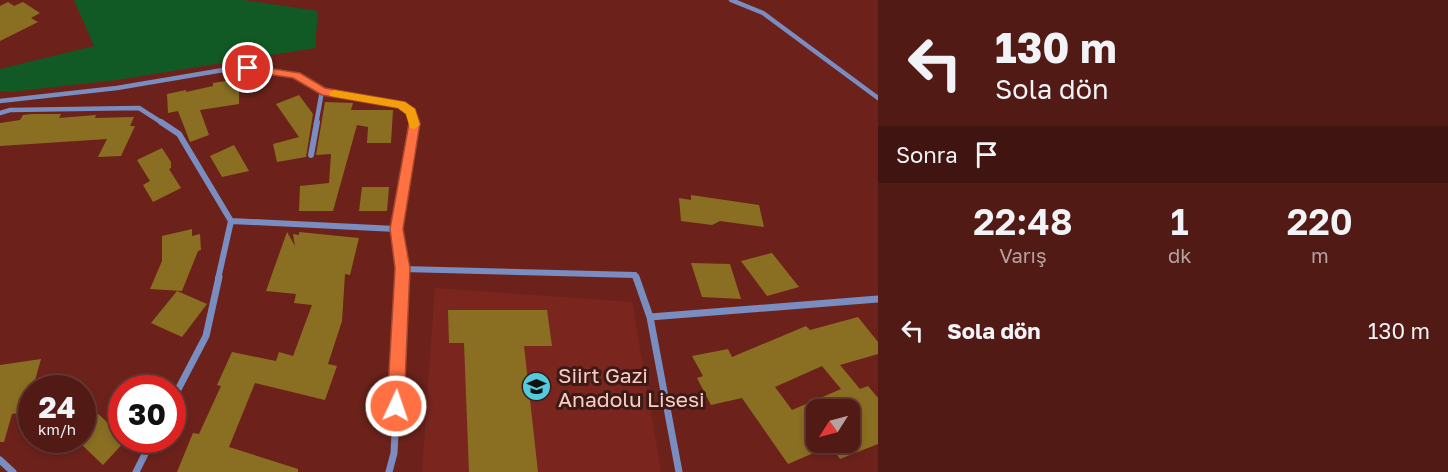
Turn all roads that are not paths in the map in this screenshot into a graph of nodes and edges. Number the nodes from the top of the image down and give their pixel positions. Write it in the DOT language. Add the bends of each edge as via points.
graph roads {
  1 [pos="731,0"];
  2 [pos="322,91"];
  3 [pos="878,98"];
  4 [pos="0,101"];
  5 [pos="0,113"];
  6 [pos="311,155"];
  7 [pos="231,220"];
  8 [pos="396,229"];
  9 [pos="403,268"];
  10 [pos="878,299"];
  11 [pos="650,317"];
  12 [pos="186,375"];
  13 [pos="146,453"];
  14 [pos="0,460"];
  15 [pos="14,472"];
  16 [pos="136,472"];
  17 [pos="389,472"];
  18 [pos="679,472"];
  1 -- 3 [label="street" via="762,14"];
  2 -- 4 [label="street" via="296,75 235,68 117,88"];
  2 -- 6 [label="street"];
  2 -- 8 [label="street" via="401,105 411,112 415,123"];
  5 -- 7 [label="street" via="139,108 179,134"];
  7 -- 8 [label="street"];
  7 -- 12 [label="street" via="206,336"];
  8 -- 9 [label="street"];
  9 -- 11 [label="street" via="635,275"];
  9 -- 17 [label="street" via="394,453"];
  10 -- 11 [label="street"];
  11 -- 18 [label="street"];
  13 -- 16 [label="street"];
  14 -- 15 [label="street"];
}
